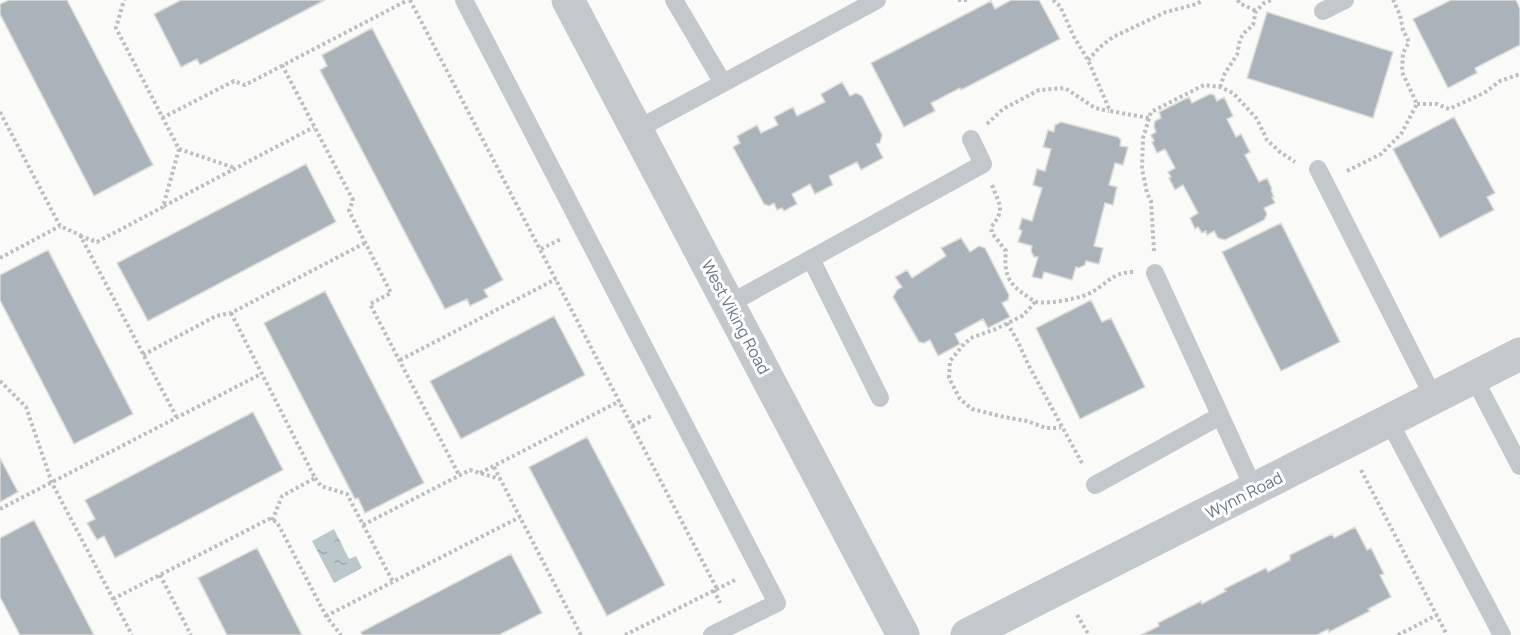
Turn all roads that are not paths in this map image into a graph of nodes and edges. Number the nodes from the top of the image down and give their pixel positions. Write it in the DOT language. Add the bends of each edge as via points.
graph roads {
  1 [pos="464,0"];
  2 [pos="568,0"];
  3 [pos="675,0"];
  4 [pos="877,0"];
  5 [pos="1345,0"];
  6 [pos="1323,11"];
  7 [pos="723,83"];
  8 [pos="636,130"];
  9 [pos="970,139"];
  10 [pos="1322,175"];
  11 [pos="811,259"];
  12 [pos="1155,273"];
  13 [pos="729,304"];
  14 [pos="1520,354"];
  15 [pos="1474,378"];
  16 [pos="880,398"];
  17 [pos="1434,398"];
  18 [pos="1220,416"];
  19 [pos="1389,421"];
  20 [pos="1520,466"];
  21 [pos="1095,485"];
  22 [pos="1254,489"];
  23 [pos="712,635"];
  24 [pos="903,635"];
  25 [pos="967,635"];
  26 [pos="1502,635"];
  1 -- 23 [label="lane" via="777,603"];
  2 -- 8 [label="street, West Viking Road"];
  3 -- 7 [label="lane"];
  4 -- 7 [label="lane"];
  5 -- 6 [label="lane"];
  7 -- 8 [label="lane"];
  8 -- 13 [label="street, West Viking Road"];
  9 -- 11 [label="lane" via="983,164"];
  10 -- 17 [label="lane"];
  11 -- 13 [label="lane"];
  11 -- 16 [label="lane"];
  12 -- 18 [label="lane"];
  13 -- 24 [label="street, West Viking Road"];
  14 -- 15 [label="street, Wynn Road"];
  15 -- 17 [label="street, Wynn Road"];
  15 -- 20 [label="lane"];
  17 -- 19 [label="street, Wynn Road"];
  18 -- 21 [label="lane"];
  18 -- 22 [label="lane"];
  19 -- 22 [label="street, Wynn Road"];
  19 -- 26 [label="lane"];
  22 -- 25 [label="street, Wynn Road"];
}
